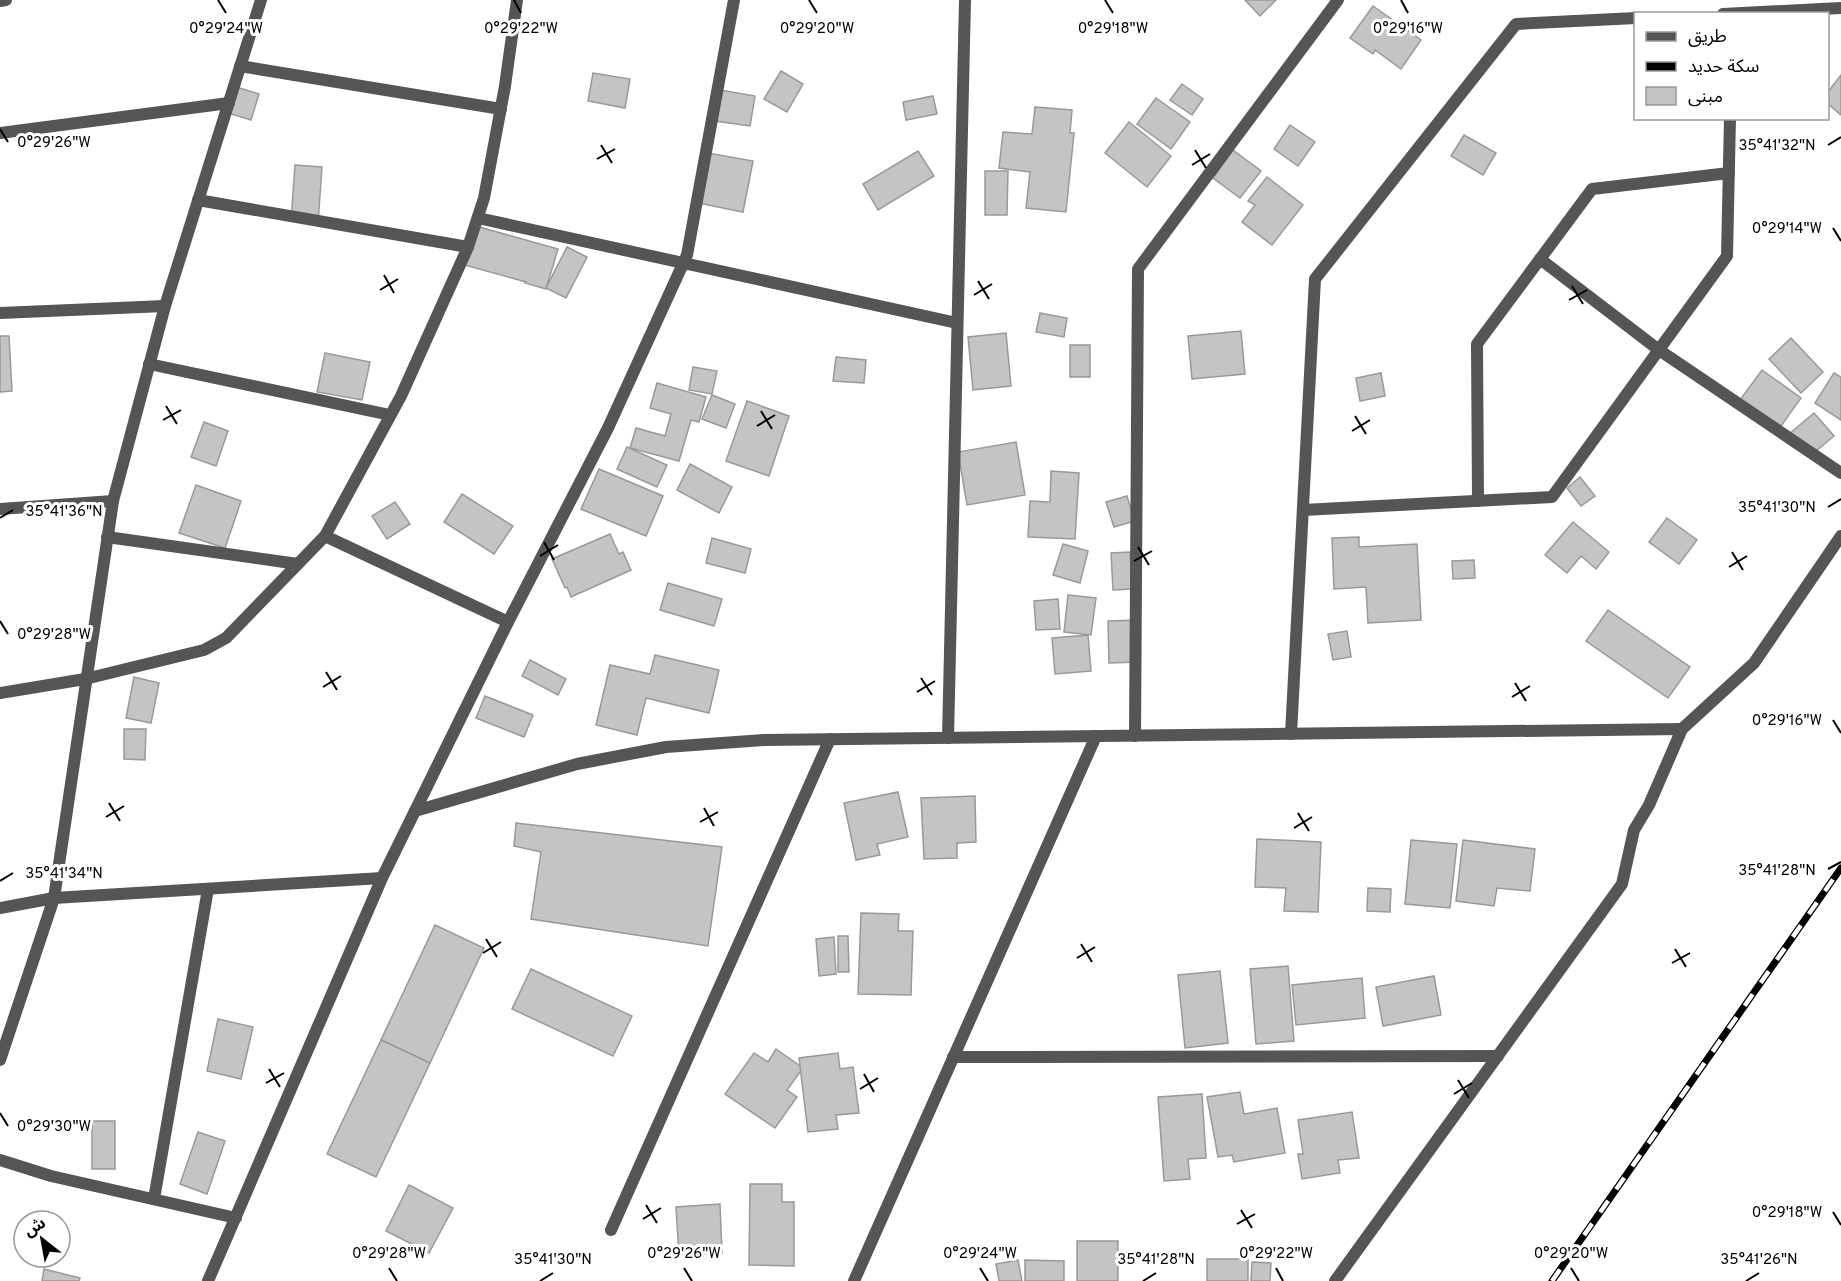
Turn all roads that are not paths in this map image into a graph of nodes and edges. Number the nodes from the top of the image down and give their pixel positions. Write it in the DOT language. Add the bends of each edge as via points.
graph roads {
  1 [pos="6,0"];
  2 [pos="261,0"];
  3 [pos="518,0"];
  4 [pos="734,0"];
  5 [pos="965,0"];
  6 [pos="1338,0"];
  7 [pos="0,2"];
  8 [pos="1841,8"];
  9 [pos="1754,12"];
  10 [pos="1634,18"];
  11 [pos="240,66"];
  12 [pos="228,103"];
  13 [pos="501,108"];
  14 [pos="1730,120"];
  15 [pos="0,133"];
  16 [pos="1729,173"];
  17 [pos="198,200"];
  18 [pos="478,218"];
  19 [pos="468,248"];
  20 [pos="1540,259"];
  21 [pos="683,263"];
  22 [pos="165,306"];
  23 [pos="0,313"];
  24 [pos="957,324"];
  25 [pos="1659,350"];
  26 [pos="149,364"];
  27 [pos="390,415"];
  28 [pos="1841,473"];
  29 [pos="112,501"];
  30 [pos="1478,501"];
  31 [pos="0,509"];
  32 [pos="1303,510"];
  33 [pos="325,536"];
  34 [pos="1841,536"];
  35 [pos="107,537"];
  36 [pos="298,564"];
  37 [pos="508,622"];
  38 [pos="86,679"];
  39 [pos="0,693"];
  40 [pos="1682,729"];
  41 [pos="1291,734"];
  42 [pos="1096,736"];
  43 [pos="1135,736"];
  44 [pos="948,738"];
  45 [pos="830,739"];
  46 [pos="415,811"];
  47 [pos="382,878"];
  48 [pos="208,889"];
  49 [pos="54,898"];
  50 [pos="0,908"];
  51 [pos="1498,1056"];
  52 [pos="953,1057"];
  53 [pos="0,1060"];
  54 [pos="0,1160"];
  55 [pos="154,1199"];
  56 [pos="236,1218"];
  57 [pos="611,1230"];
  58 [pos="208,1281"];
  59 [pos="854,1281"];
  60 [pos="1335,1281"];
  1 -- 7 [label="street"];
  2 -- 11 [label="street"];
  3 -- 13 [label="street"];
  4 -- 21 [label="street"];
  5 -- 24 [label="street"];
  6 -- 43 [label="street" via="1138,269"];
  8 -- 9 [label="street"];
  10 -- 32 [label="street" via="1516,24 1315,279"];
  11 -- 12 [label="street"];
  11 -- 13 [label="street"];
  12 -- 15 [label="street"];
  12 -- 17 [label="street"];
  13 -- 18 [label="street"];
  14 -- 16 [label="street"];
  16 -- 20 [label="street" via="1592,189"];
  16 -- 25 [label="street" via="1727,256"];
  17 -- 19 [label="street"];
  17 -- 22 [label="street"];
  18 -- 19 [label="street"];
  18 -- 21 [label="street"];
  19 -- 27 [label="street"];
  20 -- 25 [label="street"];
  20 -- 30 [label="street" via="1477,344"];
  21 -- 24 [label="street"];
  21 -- 37 [label="street" via="608,428"];
  22 -- 23 [label="street"];
  22 -- 26 [label="street"];
  24 -- 44 [label="street"];
  25 -- 28 [label="street"];
  25 -- 30 [label="street" via="1552,497"];
  26 -- 27 [label="street"];
  26 -- 29 [label="street"];
  27 -- 33 [label="street"];
  29 -- 31 [label="street"];
  29 -- 35 [label="street"];
  30 -- 32 [label="street"];
  32 -- 41 [label="street"];
  33 -- 36 [label="street"];
  33 -- 37 [label="street"];
  34 -- 40 [label="street" via="1754,663"];
  35 -- 36 [label="street"];
  35 -- 38 [label="street"];
  36 -- 38 [label="street" via="226,638 204,650"];
  37 -- 46 [label="street"];
  38 -- 39 [label="street"];
  38 -- 49 [label="street"];
  40 -- 41 [label="street"];
  40 -- 51 [label="street" via="1634,830 1622,884"];
  41 -- 43 [label="street"];
  42 -- 43 [label="street"];
  42 -- 44 [label="street"];
  42 -- 52 [label="street"];
  44 -- 45 [label="street"];
  45 -- 46 [label="street" via="666,747 577,764"];
  45 -- 57 [label="street"];
  46 -- 47 [label="street"];
  47 -- 48 [label="street"];
  47 -- 56 [label="street"];
  48 -- 49 [label="street"];
  48 -- 55 [label="street"];
  49 -- 50 [label="street"];
  49 -- 53 [label="street"];
  51 -- 52 [label="street"];
  51 -- 60 [label="street"];
  52 -- 59 [label="street"];
  54 -- 55 [label="street"];
  55 -- 56 [label="street"];
  56 -- 58 [label="street"];
}
